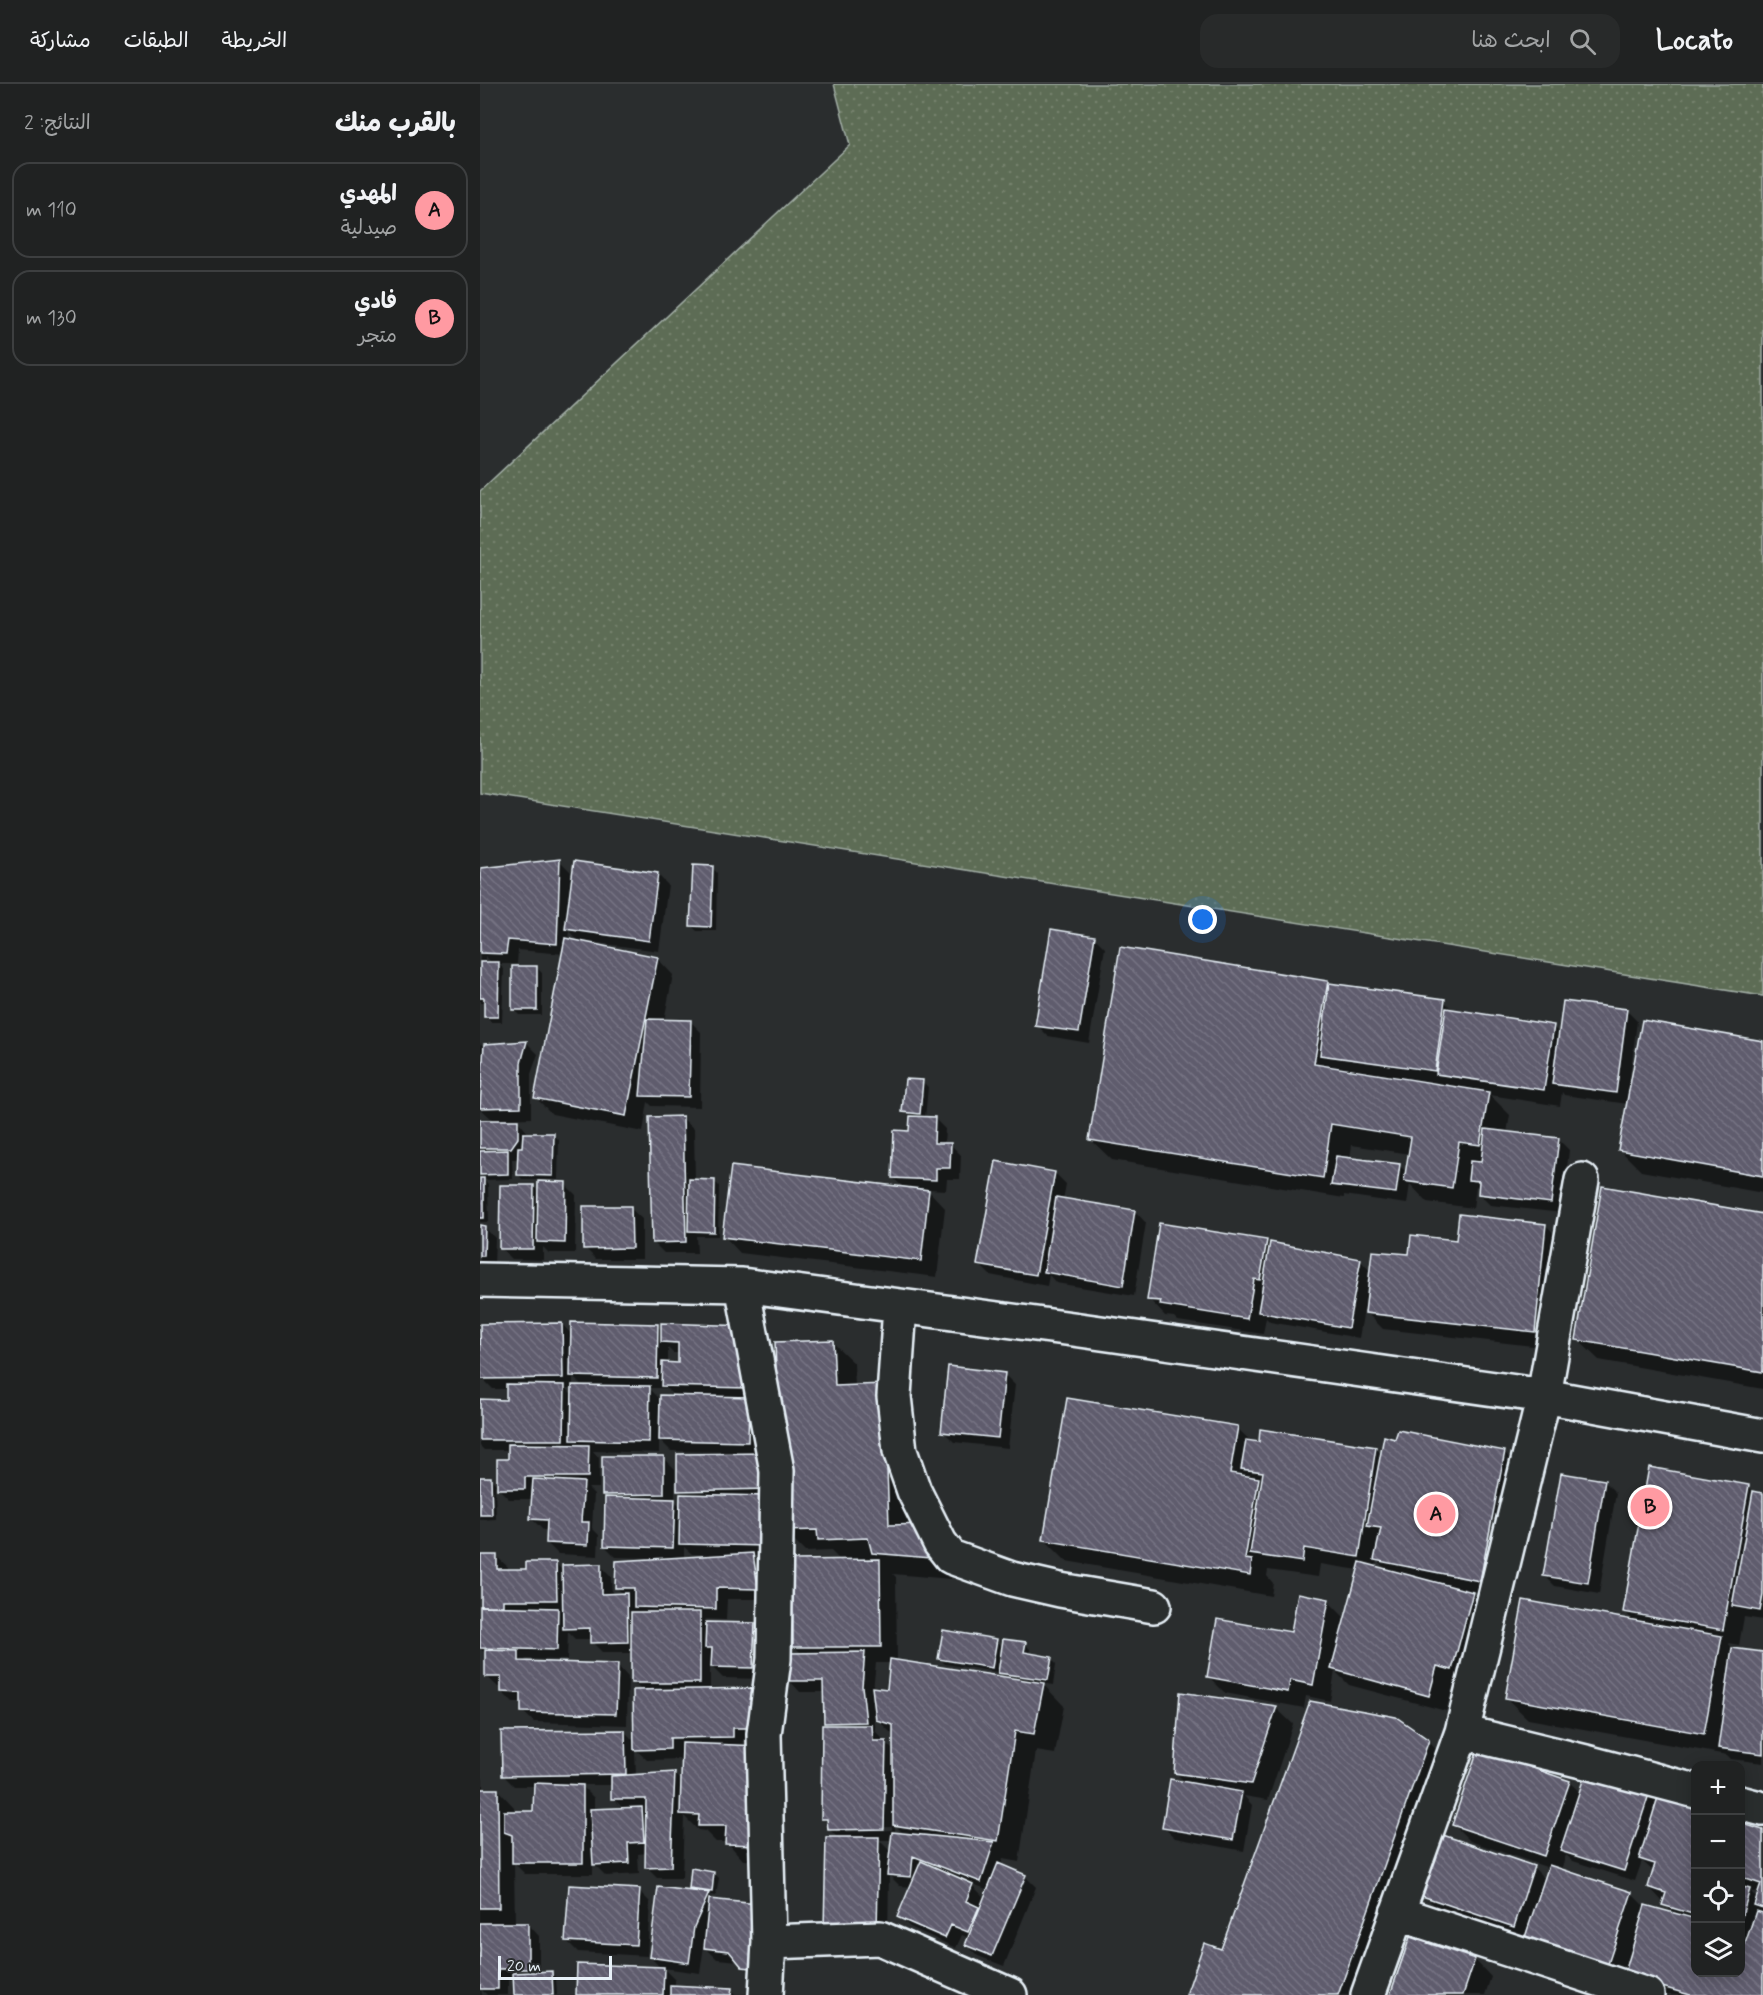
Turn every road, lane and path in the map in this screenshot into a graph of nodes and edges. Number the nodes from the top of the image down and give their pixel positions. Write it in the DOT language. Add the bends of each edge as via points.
graph roads {
  1 [pos="1582,1180"];
  2 [pos="480,1280"];
  3 [pos="742,1285"];
  4 [pos="900,1306"];
  5 [pos="1544,1396"];
  6 [pos="1763,1436"];
  7 [pos="1154,1606"];
  8 [pos="1462,1732"];
  9 [pos="1691,1790"];
  10 [pos="1745,1804"];
  11 [pos="1763,1809"];
  12 [pos="1397,1913"];
  13 [pos="769,1942"];
  14 [pos="766,1995"];
  15 [pos="1010,1995"];
  16 [pos="1368,1995"];
  17 [pos="1647,1995"];
  1 -- 5 [label="street"];
  2 -- 3 [label="street"];
  3 -- 4 [label="street"];
  3 -- 13 [label="street" via="777,1471 774,1659 764,1734"];
  4 -- 5 [label="street"];
  4 -- 7 [label="street" via="894,1396 900,1451 919,1501 951,1557 1012,1579"];
  5 -- 6 [label="street"];
  5 -- 8 [label="street"];
  8 -- 9 [label="street"];
  8 -- 12 [label="street"];
  10 -- 11 [label="street"];
  12 -- 16 [label="street"];
  12 -- 17 [label="street"];
  13 -- 14 [label="street"];
  13 -- 15 [label="street" via="880,1938"];
}
